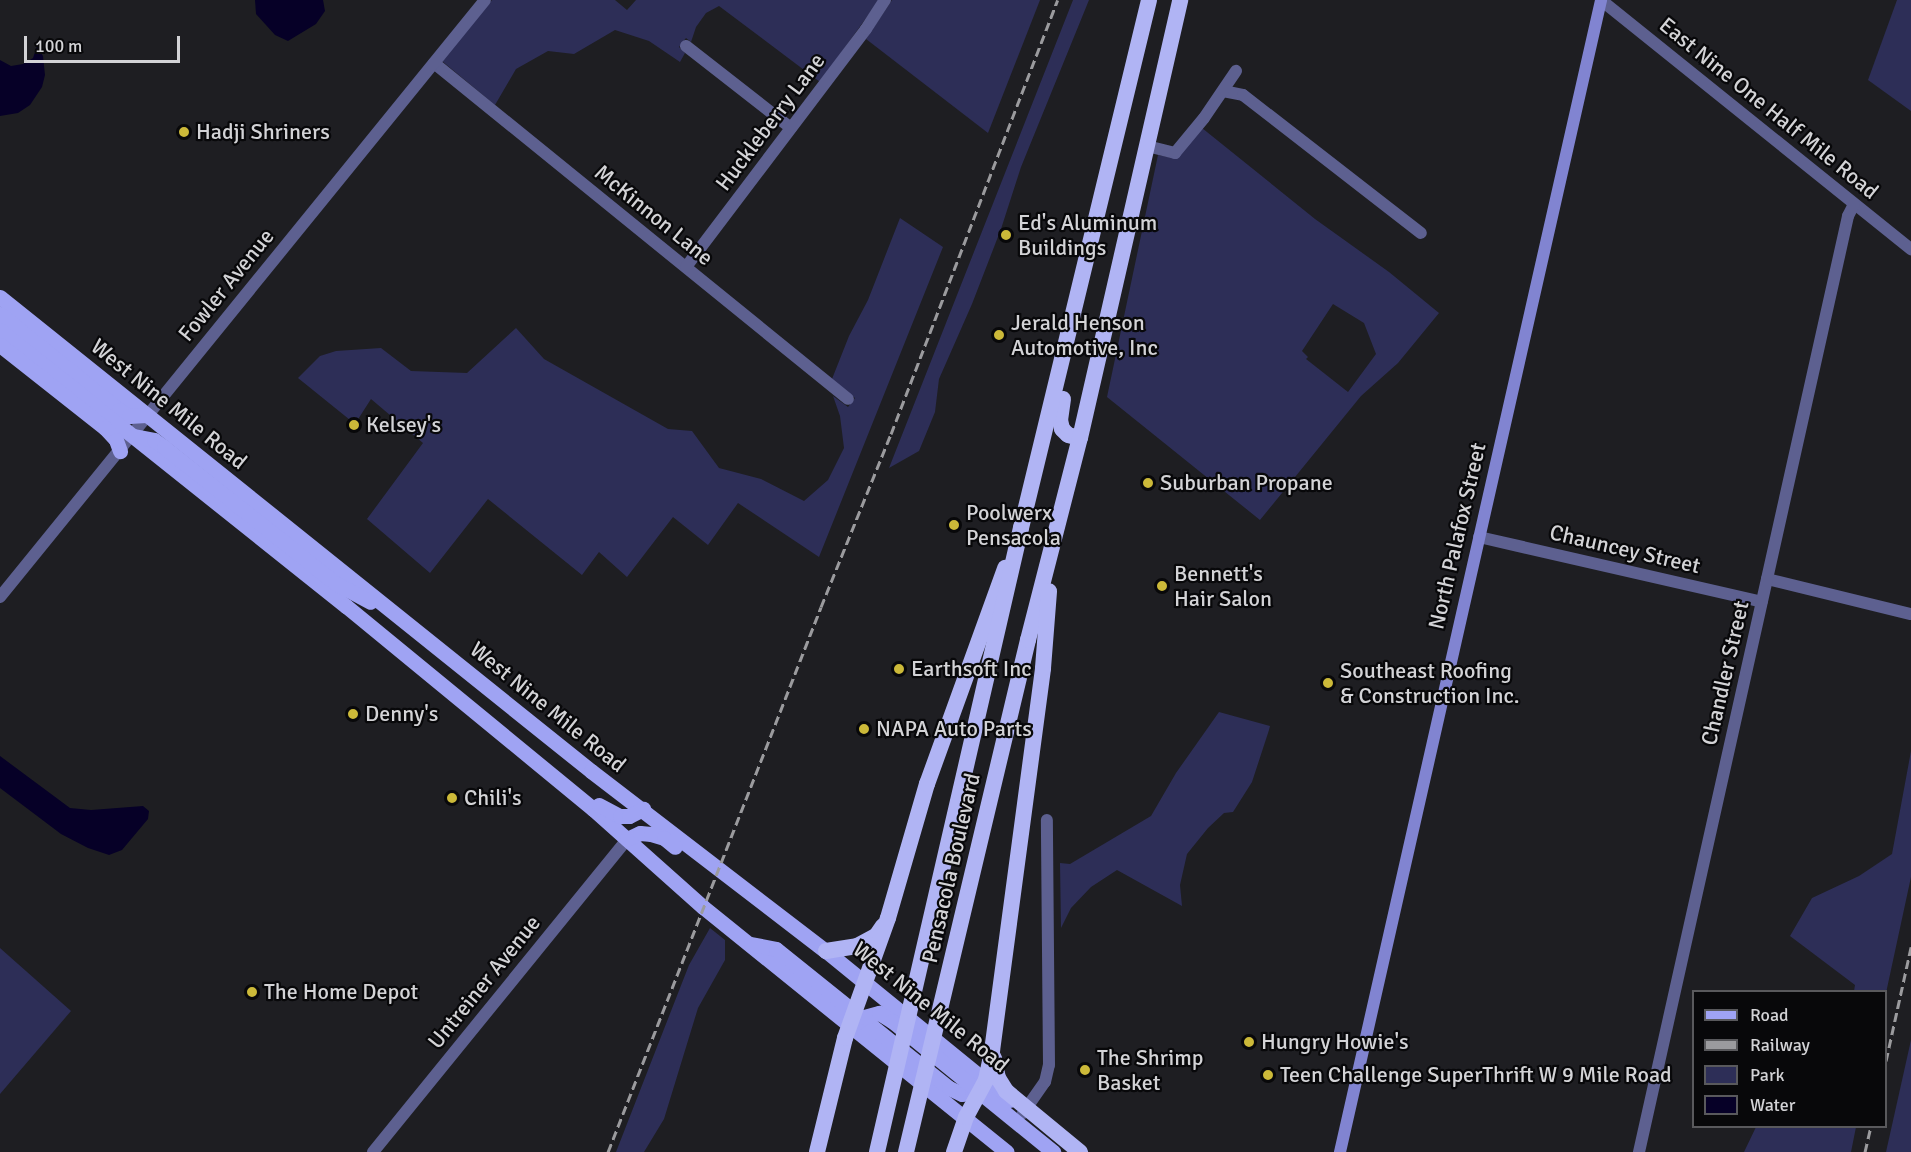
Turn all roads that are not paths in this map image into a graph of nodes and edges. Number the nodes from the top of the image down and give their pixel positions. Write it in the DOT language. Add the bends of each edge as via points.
graph roads {
  1 [pos="485,0"];
  2 [pos="885,0"];
  3 [pos="1149,0"];
  4 [pos="1170,0"];
  5 [pos="1180,0"];
  6 [pos="1601,0"];
  7 [pos="686,46"];
  8 [pos="434,63"];
  9 [pos="1236,71"];
  10 [pos="1161,86"];
  11 [pos="1223,91"];
  12 [pos="791,128"];
  13 [pos="1147,146"];
  14 [pos="1854,204"];
  15 [pos="1421,233"];
  16 [pos="1911,249"];
  17 [pos="686,267"];
  18 [pos="0,297"];
  19 [pos="1075,310"];
  20 [pos="0,314"];
  21 [pos="0,330"];
  22 [pos="0,345"];
  23 [pos="848,399"];
  24 [pos="146,415"];
  25 [pos="131,435"];
  26 [pos="1080,438"];
  27 [pos="120,451"];
  28 [pos="1022,528"];
  29 [pos="1479,537"];
  30 [pos="1052,553"];
  31 [pos="1767,579"];
  32 [pos="0,597"];
  33 [pos="1762,602"];
  34 [pos="1911,614"];
  35 [pos="401,618"];
  36 [pos="522,751"];
  37 [pos="643,809"];
  38 [pos="1047,820"];
  39 [pos="627,838"];
  40 [pos="710,863"];
  41 [pos="888,918"];
  42 [pos="826,951"];
  43 [pos="866,984"];
  44 [pos="856,1020"];
  45 [pos="992,1052"];
  46 [pos="980,1087"];
  47 [pos="1025,1110"];
  48 [pos="966,1117"];
  49 [pos="374,1152"];
  50 [pos="817,1152"];
  51 [pos="877,1152"];
  52 [pos="906,1152"];
  53 [pos="954,1152"];
  54 [pos="1007,1152"];
  55 [pos="1053,1152"];
  56 [pos="1068,1152"];
  57 [pos="1080,1152"];
  58 [pos="1340,1152"];
  59 [pos="1639,1152"];
  1 -- 8 [label="street, Fowler Avenue"];
  2 -- 12 [label="street, Huckleberry Lane"];
  3 -- 19 [label="highway, Pensacola Boulevard"];
  4 -- 10 [label="highway" via="1157,54"];
  5 -- 10 [label="highway, Pensacola Boulevard"];
  6 -- 14 [label="street, East Nine One Half Mile Road"];
  6 -- 29 [label="main road, North Palafox Street"];
  7 -- 12 [label="street"];
  8 -- 17 [label="street, McKinnon Lane"];
  8 -- 24 [label="street, Fowler Avenue"];
  9 -- 11 [label="street"];
  10 -- 13 [label="highway, Pensacola Boulevard"];
  11 -- 13 [label="street" via="1175,153"];
  11 -- 15 [label="street" via="1243,95"];
  12 -- 17 [label="street, Huckleberry Lane"];
  13 -- 26 [label="highway, Pensacola Boulevard"];
  14 -- 16 [label="street, East Nine One Half Mile Road"];
  14 -- 31 [label="street, Chandler Street" via="1848,216"];
  17 -- 23 [label="street, McKinnon Lane"];
  18 -- 24 [label="main road, West Nine Mile Road"];
  19 -- 26 [label="highway" via="1076,346 1060,420 1068,435"];
  19 -- 28 [label="highway, Pensacola Boulevard"];
  20 -- 24 [label="main road" via="118,410 129,416"];
  21 -- 25 [label="main road"];
  22 -- 27 [label="main road" via="105,428"];
  24 -- 25 [label="street, Fowler Avenue"];
  24 -- 35 [label="main road, West Nine Mile Road"];
  25 -- 27 [label="street, Fowler Avenue"];
  25 -- 35 [label="main road" via="160,444 335,584"];
  25 -- 36 [label="main road"];
  26 -- 30 [label="highway, Pensacola Boulevard"];
  27 -- 32 [label="street, Fowler Avenue"];
  28 -- 41 [label="highway" via="991,602 927,784"];
  28 -- 51 [label="highway, Pensacola Boulevard"];
  29 -- 33 [label="street, Chauncey Street"];
  29 -- 58 [label="main road, North Palafox Street"];
  30 -- 45 [label="highway" via="1043,668"];
  30 -- 52 [label="highway, Pensacola Boulevard"];
  31 -- 33 [label="street, Chandler Street"];
  31 -- 34 [label="street"];
  33 -- 59 [label="street, Chandler Street"];
  35 -- 37 [label="main road, West Nine Mile Road"];
  36 -- 37 [label="main road" via="539,754 612,814 629,816"];
  36 -- 39 [label="main road"];
  37 -- 40 [label="main road, West Nine Mile Road"];
  38 -- 47 [label="street" via="1049,1065 1045,1082"];
  39 -- 40 [label="main road" via="651,834 664,838 687,857"];
  39 -- 44 [label="main road" via="662,873 748,944 776,949"];
  39 -- 49 [label="street, Untreiner Avenue"];
  40 -- 42 [label="main road, West Nine Mile Road"];
  41 -- 42 [label="highway" via="876,936 848,949"];
  41 -- 43 [label="highway"];
  42 -- 43 [label="main road, West Nine Mile Road"];
  43 -- 44 [label="highway"];
  43 -- 46 [label="main road, West Nine Mile Road"];
  44 -- 46 [label="main road" via="949,1088 962,1094"];
  44 -- 48 [label="main road"];
  44 -- 50 [label="highway" via="845,1038"];
  45 -- 46 [label="highway"];
  45 -- 47 [label="highway" via="998,1078"];
  46 -- 47 [label="main road, West Nine Mile Road"];
  46 -- 48 [label="highway"];
  46 -- 55 [label="main road"];
  47 -- 56 [label="main road, West Nine Mile Road"];
  47 -- 57 [label="highway"];
  48 -- 53 [label="highway"];
  48 -- 54 [label="main road"];
}
